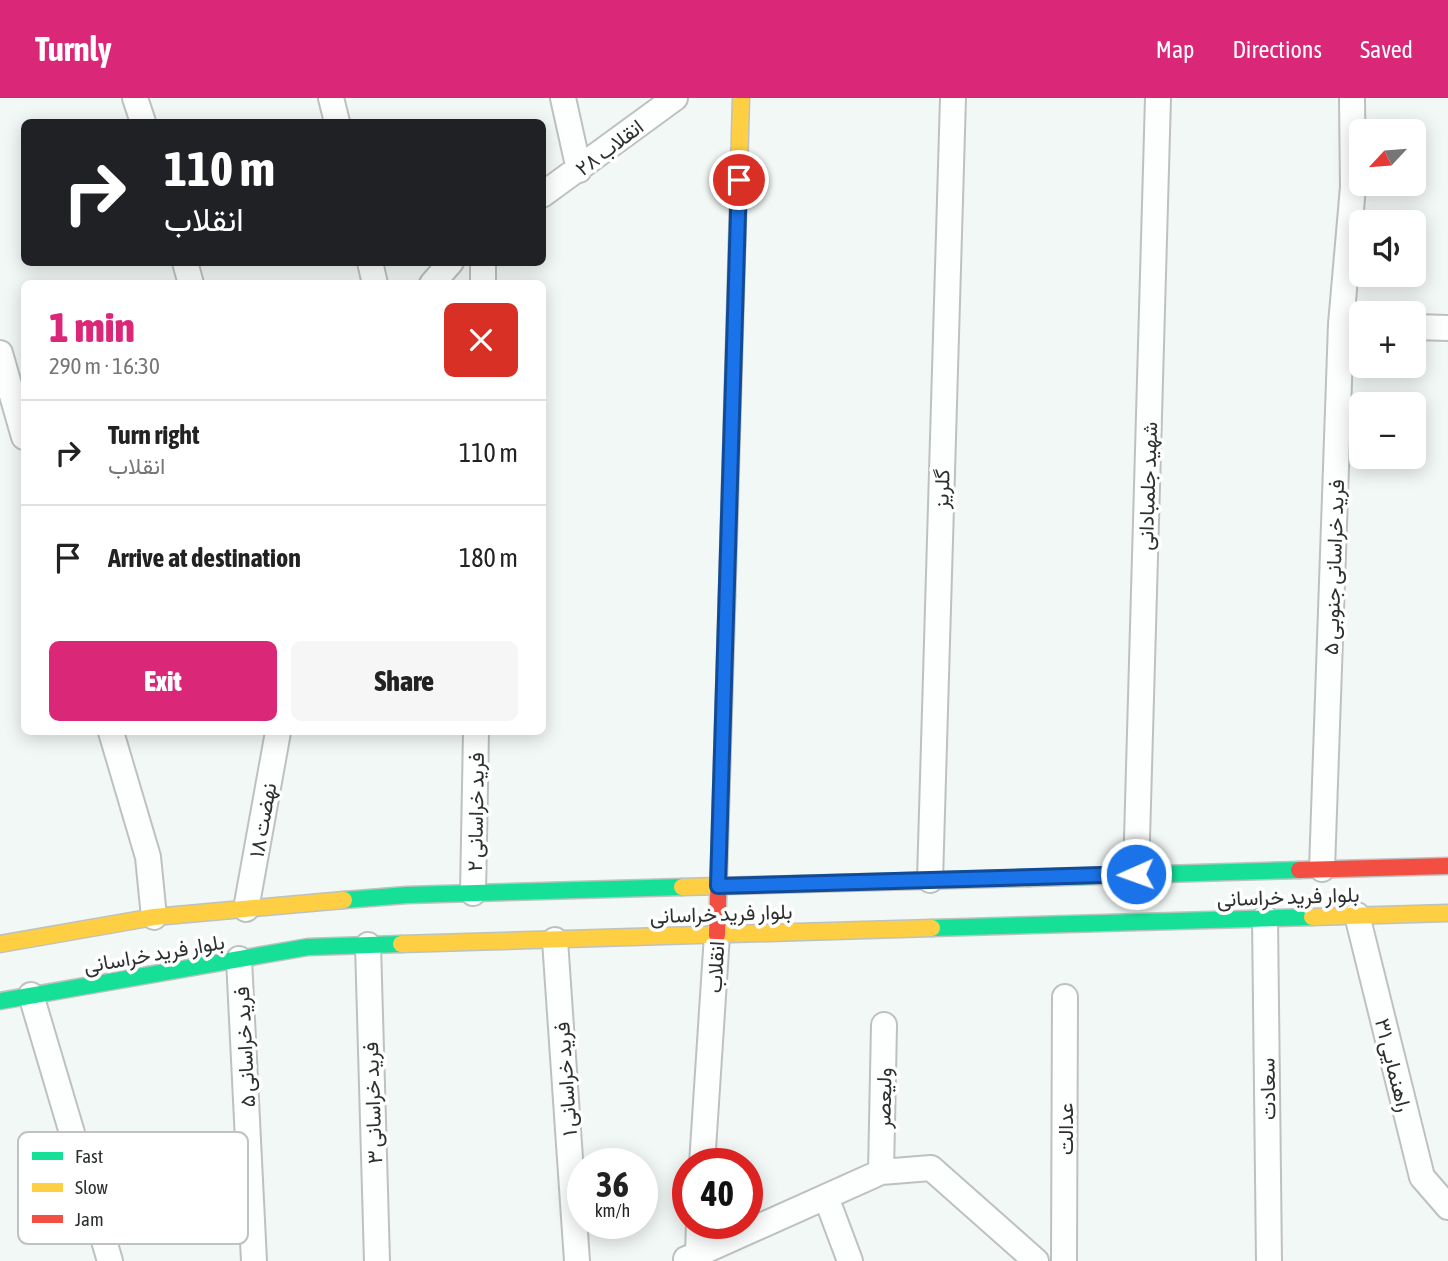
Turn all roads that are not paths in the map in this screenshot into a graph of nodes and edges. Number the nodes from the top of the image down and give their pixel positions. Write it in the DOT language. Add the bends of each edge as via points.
graph roads {
  1 [pos="135,98"];
  2 [pos="331,98"];
  3 [pos="563,98"];
  4 [pos="675,98"];
  5 [pos="741,98"];
  6 [pos="953,98"];
  7 [pos="1158,98"];
  8 [pos="1352,98"];
  9 [pos="142,119"];
  10 [pos="336,119"];
  11 [pos="579,170"];
  12 [pos="546,192"];
  13 [pos="448,266"];
  14 [pos="435,280"];
  15 [pos="1351,301"];
  16 [pos="1426,327"];
  17 [pos="1448,328"];
  18 [pos="0,353"];
  19 [pos="1349,363"];
  20 [pos="21,426"];
  21 [pos="112,735"];
  22 [pos="277,735"];
  23 [pos="476,735"];
  24 [pos="1448,866"];
  25 [pos="1322,869"];
  26 [pos="1136,874"];
  27 [pos="930,880"];
  28 [pos="718,886"];
  29 [pos="473,893"];
  30 [pos="246,909"];
  31 [pos="1357,915"];
  32 [pos="1447,916"];
  33 [pos="154,917"];
  34 [pos="1265,918"];
  35 [pos="717,935"];
  36 [pos="555,940"];
  37 [pos="0,944"];
  38 [pos="368,945"];
  39 [pos="239,959"];
  40 [pos="31,995"];
  41 [pos="1065,997"];
  42 [pos="0,1001"];
  43 [pos="884,1025"];
  44 [pos="72,1132"];
  45 [pos="248,1132"];
  46 [pos="248,1140"];
  47 [pos="703,1148"];
  48 [pos="881,1172"];
  49 [pos="826,1197"];
  50 [pos="1448,1207"];
  51 [pos="696,1239"];
  52 [pos="105,1244"];
  53 [pos="693,1259"];
  54 [pos="110,1261"];
  55 [pos="254,1261"];
  56 [pos="377,1261"];
  57 [pos="577,1261"];
  58 [pos="850,1261"];
  59 [pos="1036,1261"];
  60 [pos="1064,1261"];
  61 [pos="1269,1261"];
  1 -- 9 [label="street"];
  2 -- 10 [label="street"];
  3 -- 11 [label="street"];
  4 -- 11 [label="street, انقلاب ۲۸"];
  5 -- 28 [label="street, انقلاب"];
  6 -- 27 [label="street, گلریز"];
  7 -- 26 [label="street, شهید جلمبادانی"];
  8 -- 15 [label="street, فرید خراسانی جنوبی ۵"];
  11 -- 12 [label="street, انقلاب ۲۸"];
  13 -- 14 [label="street"];
  16 -- 17 [label="street"];
  18 -- 20 [label="street"];
  19 -- 25 [label="street, فرید خراسانی جنوبی ۵"];
  21 -- 33 [label="street" via="148,857"];
  22 -- 30 [label="street, نهضت ۱۸"];
  23 -- 29 [label="street, فرید خراسانی ۲"];
  24 -- 25 [label="street, بلوار فرید خراسانی"];
  25 -- 26 [label="street, بلوار فرید خراسانی"];
  26 -- 27 [label="street, بلوار فرید خراسانی"];
  27 -- 28 [label="street, بلوار فرید خراسانی"];
  28 -- 29 [label="street, بلوار فرید خراسانی"];
  28 -- 35 [label="street, انقلاب"];
  29 -- 30 [label="street, بلوار فرید خراسانی"];
  30 -- 33 [label="street, بلوار فرید خراسانی"];
  31 -- 32 [label="street, بلوار فرید خراسانی"];
  31 -- 34 [label="street, بلوار فرید خراسانی"];
  31 -- 50 [label="street, راهنمایی ۳۱" via="1422,1177"];
  33 -- 37 [label="street, بلوار فرید خراسانی"];
  34 -- 35 [label="street, بلوار فرید خراسانی"];
  34 -- 61 [label="street, سعادت"];
  35 -- 36 [label="street, بلوار فرید خراسانی"];
  35 -- 47 [label="street, انقلاب"];
  36 -- 38 [label="street, بلوار فرید خراسانی" via="407,938"];
  36 -- 57 [label="street, فرید خراسانی ۱"];
  38 -- 39 [label="street, بلوار فرید خراسانی" via="308,947"];
  38 -- 56 [label="street, فرید خراسانی ۳"];
  39 -- 40 [label="street, بلوار فرید خراسانی"];
  39 -- 45 [label="street, فرید خراسانی ۵"];
  40 -- 42 [label="street, بلوار فرید خراسانی"];
  40 -- 44 [label="street"];
  41 -- 60 [label="street, عدالت"];
  43 -- 48 [label="street, ولیعصر"];
  46 -- 55 [label="street, فرید خراسانی ۵"];
  48 -- 49 [label="street"];
  48 -- 59 [label="street" via="931,1168"];
  49 -- 53 [label="street"];
  49 -- 58 [label="street"];
  51 -- 53 [label="street"];
  52 -- 54 [label="street"];
}
